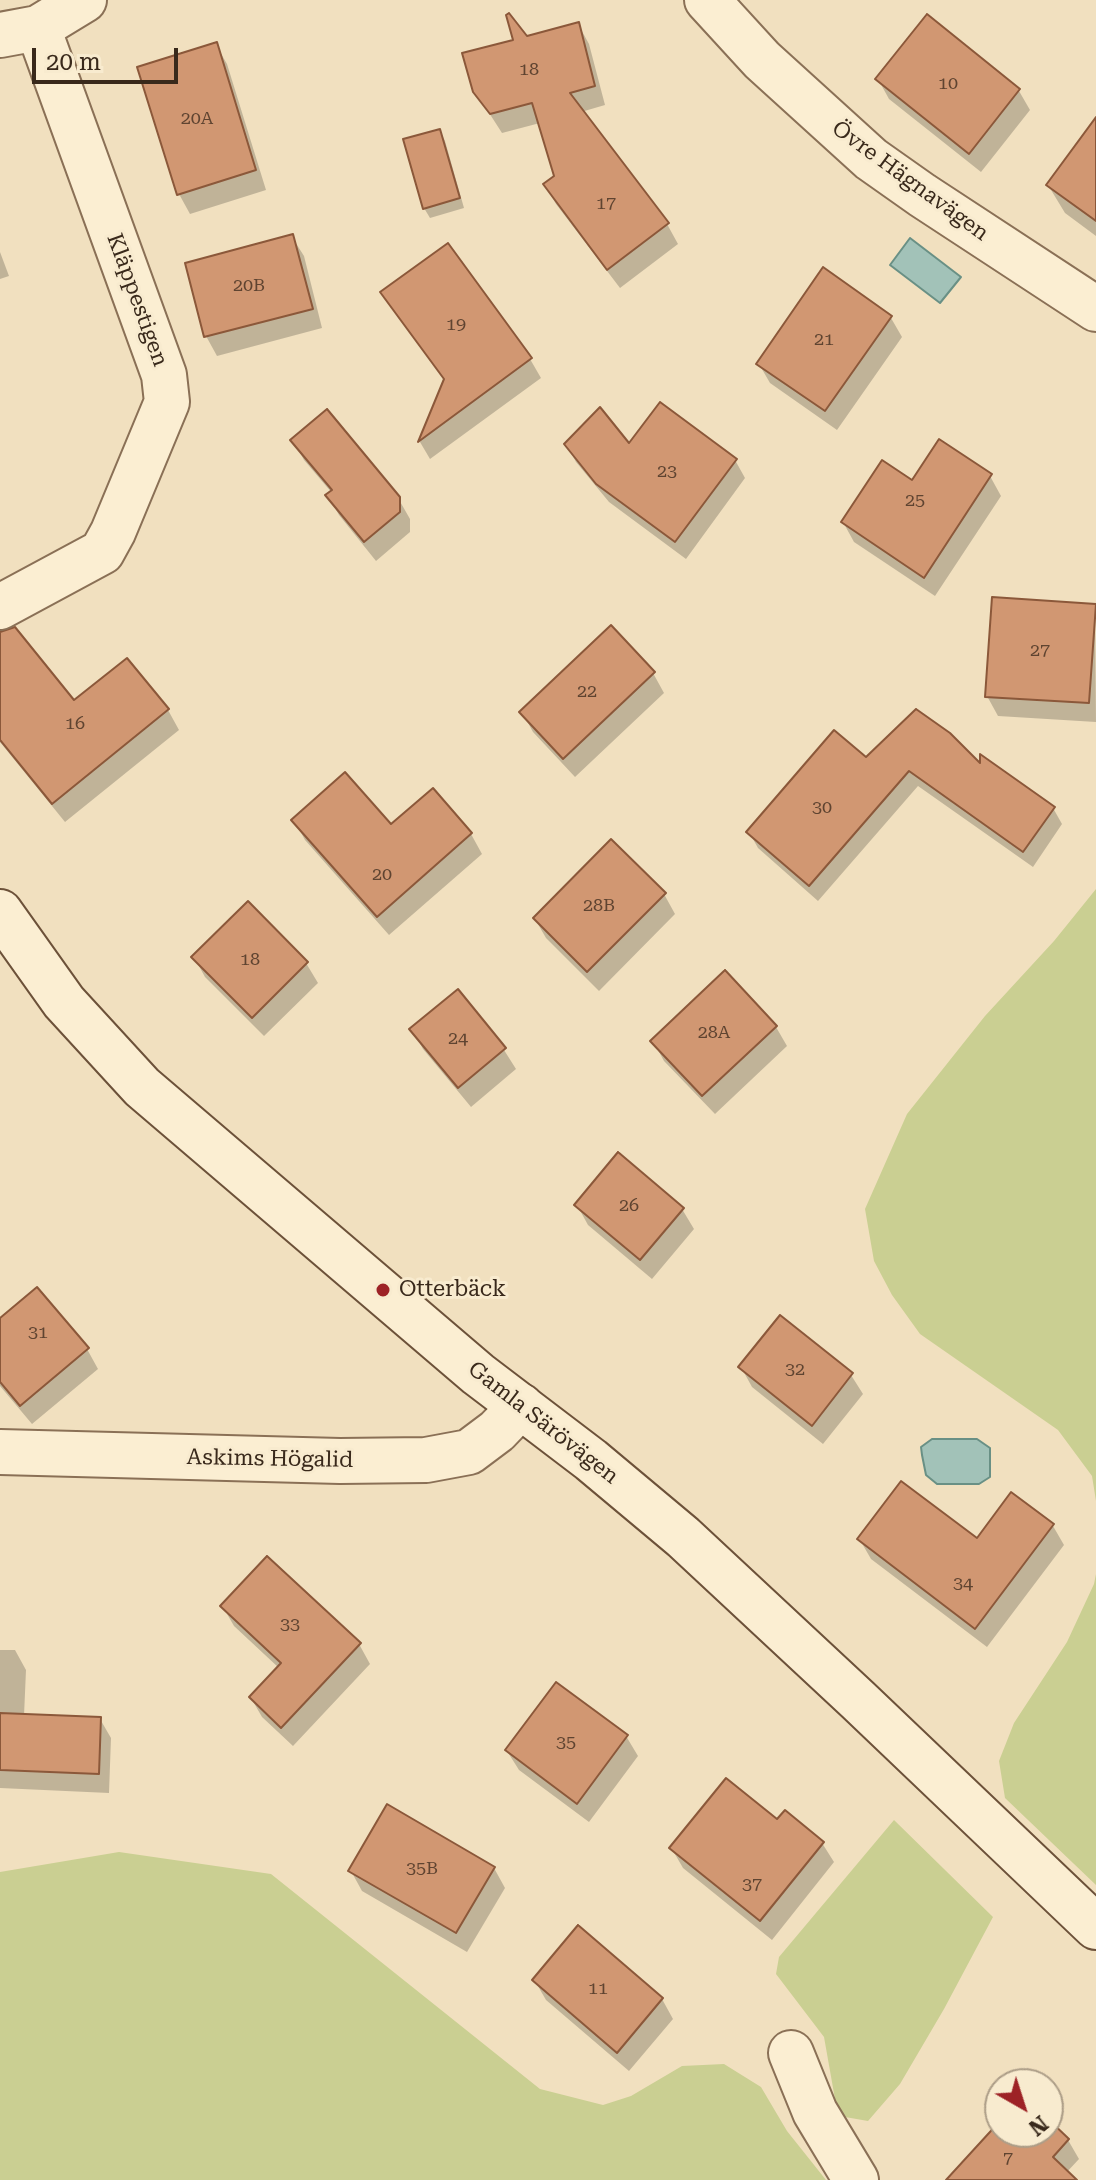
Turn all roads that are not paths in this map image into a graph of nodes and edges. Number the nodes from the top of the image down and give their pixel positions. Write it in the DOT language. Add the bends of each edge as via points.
graph roads {
  1 [pos="84,0"];
  2 [pos="707,0"];
  3 [pos="19,31"];
  4 [pos="1096,309"];
  5 [pos="0,607"];
  6 [pos="0,912"];
  7 [pos="521,1406"];
  8 [pos="0,1452"];
  9 [pos="1096,1927"];
  10 [pos="791,2053"];
  11 [pos="856,2180"];
  1 -- 3 [label="street, Kläppestigen"];
  2 -- 4 [label="street, Övre Hägnavägen" via="762,60 871,159"];
  3 -- 5 [label="street, Kläppestigen" via="164,375 167,402 102,552"];
  6 -- 7 [label="street, Gamla Särövägen" via="64,1002 142,1087"];
  7 -- 8 [label="street, Askims Högalid" via="469,1452 426,1460"];
  7 -- 9 [label="street, Gamla Särövägen" via="683,1537"];
  10 -- 11 [label="street" via="815,2112"];
}
